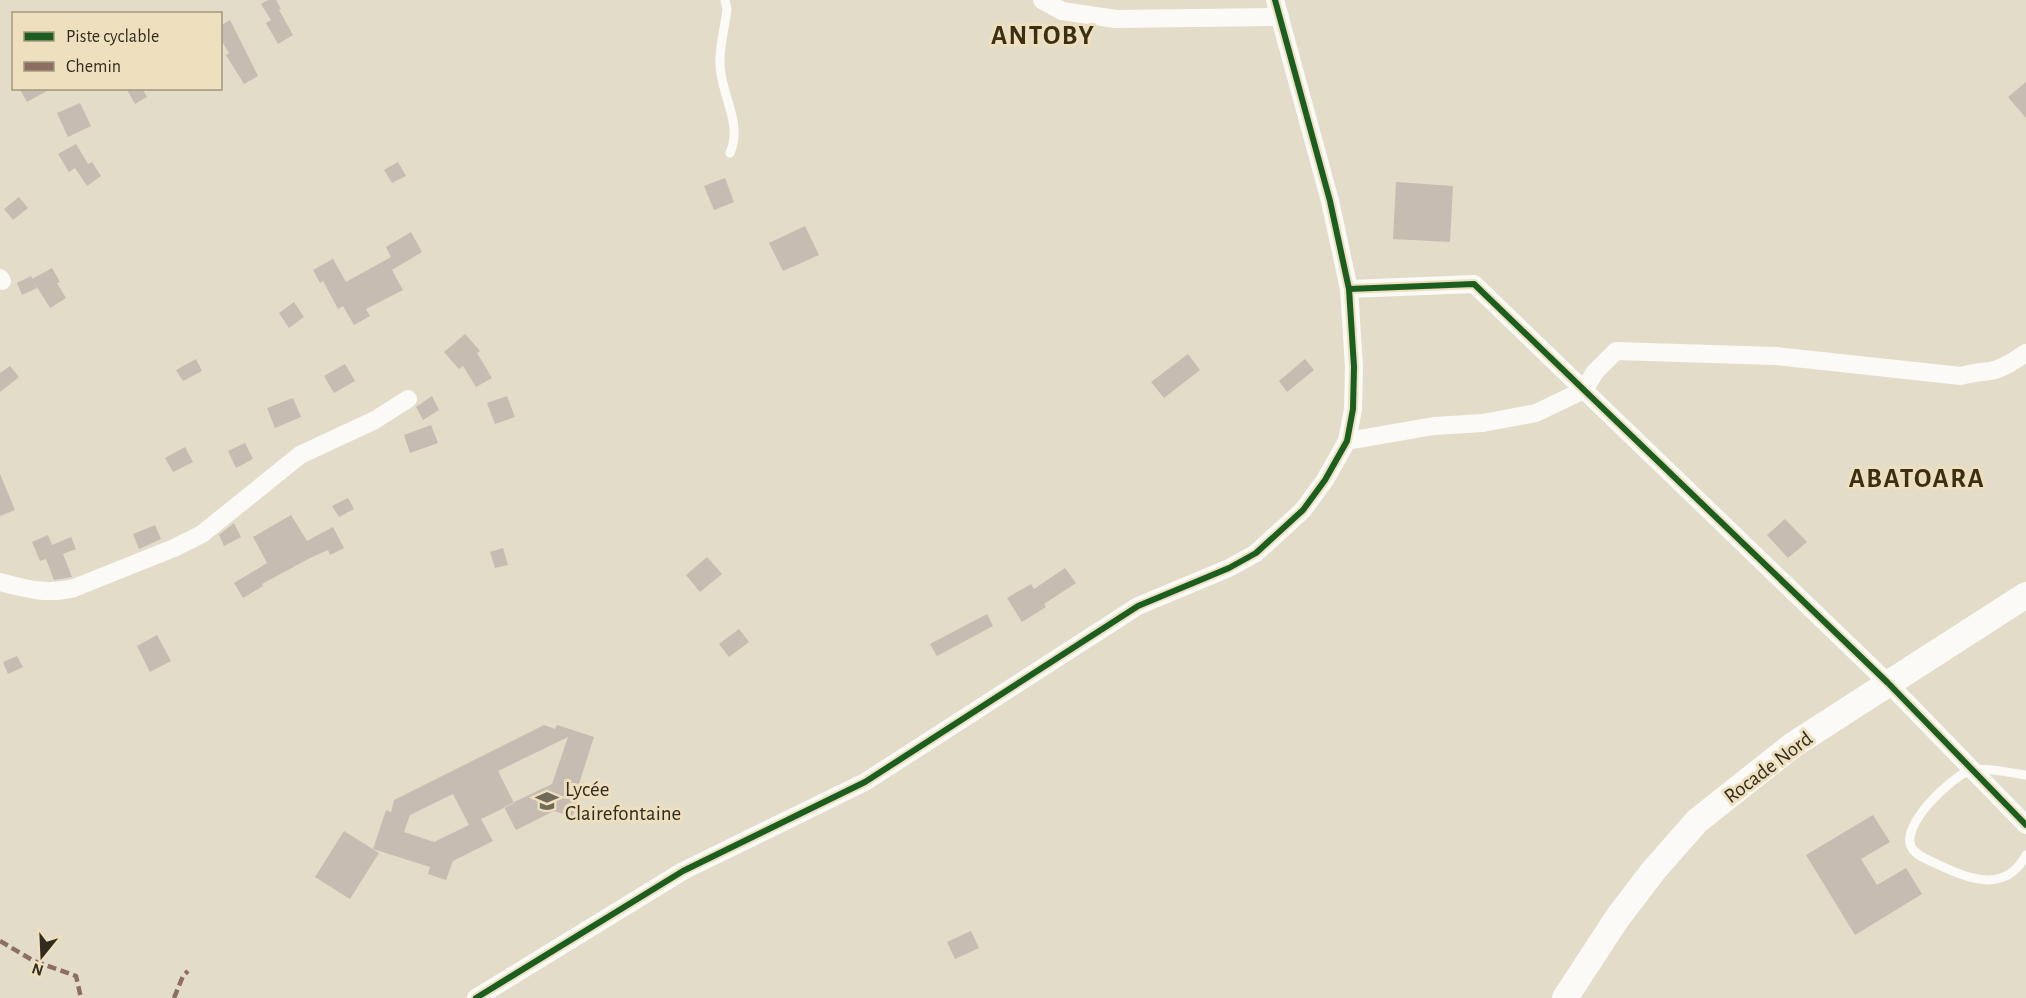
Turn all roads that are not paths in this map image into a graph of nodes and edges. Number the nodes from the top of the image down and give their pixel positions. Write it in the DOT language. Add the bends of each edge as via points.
graph roads {
  1 [pos="725,0"];
  2 [pos="1042,0"];
  3 [pos="1278,8"];
  4 [pos="730,153"];
  5 [pos="1349,289"];
  6 [pos="2026,353"];
  7 [pos="1584,390"];
  8 [pos="408,399"];
  9 [pos="1347,441"];
  10 [pos="0,582"];
  11 [pos="2026,595"];
  12 [pos="1888,683"];
  13 [pos="1971,770"];
  14 [pos="2026,775"];
  15 [pos="2026,825"];
  16 [pos="2026,855"];
  17 [pos="476,998"];
  18 [pos="1566,998"];
  1 -- 4 [label="lane" via="720,67 733,120"];
  2 -- 3 [label="street" via="1062,11 1116,19"];
  3 -- 5 [label="street" via="1330,201"];
  5 -- 7 [label="street" via="1474,284"];
  5 -- 9 [label="street" via="1354,367"];
  6 -- 7 [label="street" via="2007,365 1961,376 1776,356 1616,351"];
  7 -- 9 [label="street" via="1536,413"];
  7 -- 12 [label="street"];
  8 -- 10 [label="street" via="375,420 300,455 202,534 174,548 60,592 27,590"];
  9 -- 17 [label="street" via="1303,510 1256,553 1138,606 865,782 683,871"];
  11 -- 12 [label="main road, Rocade Nord"];
  12 -- 13 [label="street"];
  12 -- 18 [label="main road, Rocade Nord" via="1793,745 1697,821 1618,917"];
  13 -- 14 [label="lane"];
  13 -- 15 [label="street"];
  13 -- 16 [label="lane" via="1951,783 1922,812 1913,824 1911,848 1957,874 1981,880 1999,880 2013,872"];
}
